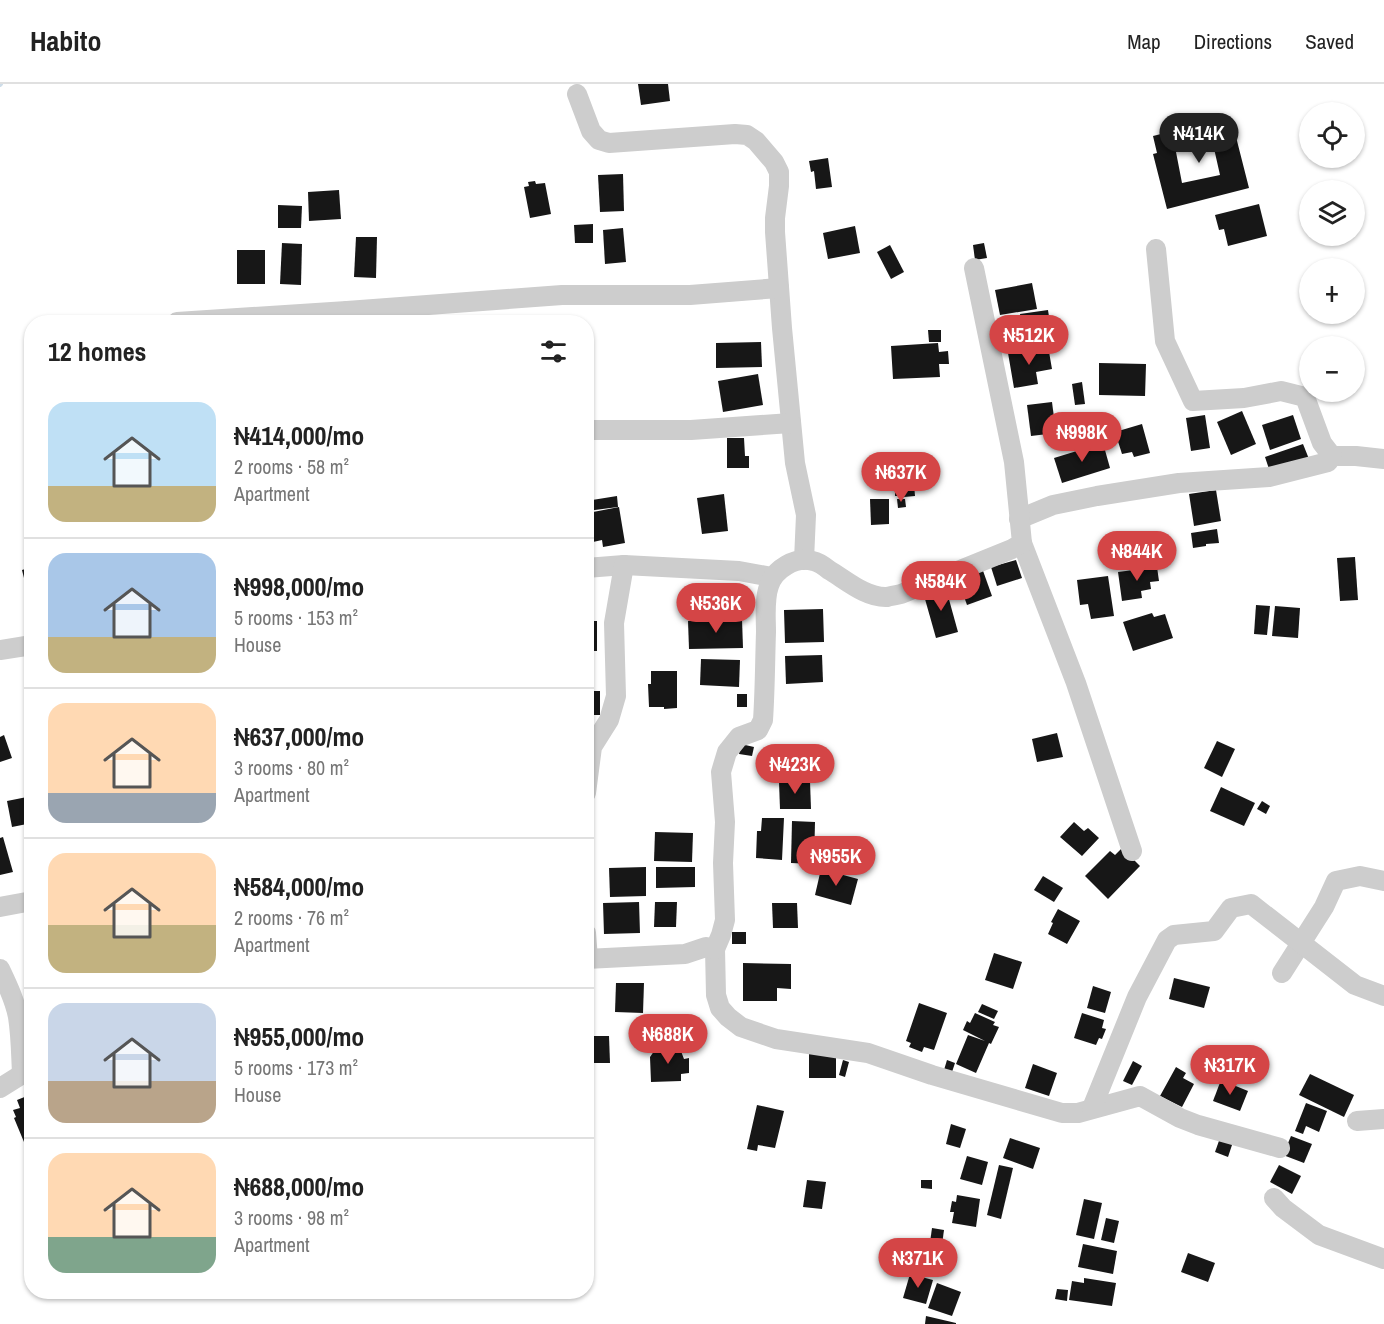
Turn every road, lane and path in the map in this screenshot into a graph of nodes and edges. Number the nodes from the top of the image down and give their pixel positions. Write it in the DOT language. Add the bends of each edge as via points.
graph roads {
  1 [pos="577,94"];
  2 [pos="1156,249"];
  3 [pos="974,268"];
  4 [pos="779,288"];
  5 [pos="366,315"];
  6 [pos="791,423"];
  7 [pos="594,430"];
  8 [pos="1332,456"];
  9 [pos="1384,459"];
  10 [pos="1019,519"];
  11 [pos="1022,543"];
  12 [pos="804,560"];
  13 [pos="624,565"];
  14 [pos="594,567"];
  15 [pos="772,577"];
  16 [pos="24,646"];
  17 [pos="0,650"];
  18 [pos="594,744"];
  19 [pos="1132,851"];
  20 [pos="1384,881"];
  21 [pos="24,903"];
  22 [pos="0,908"];
  23 [pos="1300,944"];
  24 [pos="715,949"];
  25 [pos="594,959"];
  26 [pos="0,969"];
  27 [pos="1282,973"];
  28 [pos="1384,996"];
  29 [pos="24,1054"];
  30 [pos="24,1072"];
  31 [pos="0,1088"];
  32 [pos="1092,1108"];
  33 [pos="1384,1119"];
  34 [pos="1357,1121"];
  35 [pos="1280,1148"];
  36 [pos="1274,1198"];
  37 [pos="1384,1259"];
  1 -- 4 [label="street" via="591,131 599,140 609,143 735,134 756,141 779,172 775,218"];
  2 -- 8 [label="street" via="1165,341 1193,401 1281,391 1305,397 1322,443"];
  3 -- 10 [label="street" via="1014,462"];
  4 -- 5 [label="street" via="690,295 562,295"];
  4 -- 6 [label="street"];
  6 -- 7 [label="street" via="691,430"];
  6 -- 12 [label="street" via="806,515"];
  8 -- 9 [label="street"];
  8 -- 10 [label="street" via="1328,462 1269,477 1179,483 1097,496 1053,505"];
  10 -- 11 [label="street"];
  11 -- 12 [label="street" via="886,597 873,595 824,566"];
  11 -- 19 [label="street" via="1076,683"];
  12 -- 15 [label="street" via="782,568"];
  13 -- 14 [label="street"];
  13 -- 15 [label="street" via="739,571"];
  13 -- 18 [label="street" via="614,623 616,696 609,720"];
  15 -- 24 [label="street" via="766,607 763,720 758,730 739,737 727,752 721,772 725,920"];
  16 -- 17 [label="street"];
  20 -- 23 [label="street" via="1360,876 1336,881"];
  21 -- 22 [label="street"];
  23 -- 27 [label="street"];
  23 -- 28 [label="street" via="1355,985"];
  23 -- 32 [label="street" via="1251,904 1231,908 1214,931 1174,935 1167,940 1137,997"];
  24 -- 25 [label="street"];
  24 -- 32 [label="street" via="720,1008 741,1027 776,1040 868,1053 1062,1113"];
  26 -- 29 [label="street" via="18,1015"];
  30 -- 31 [label="street"];
  32 -- 35 [label="street" via="1140,1096 1198,1125"];
  33 -- 34 [label="street"];
  36 -- 37 [label="street" via="1319,1235"];
}
